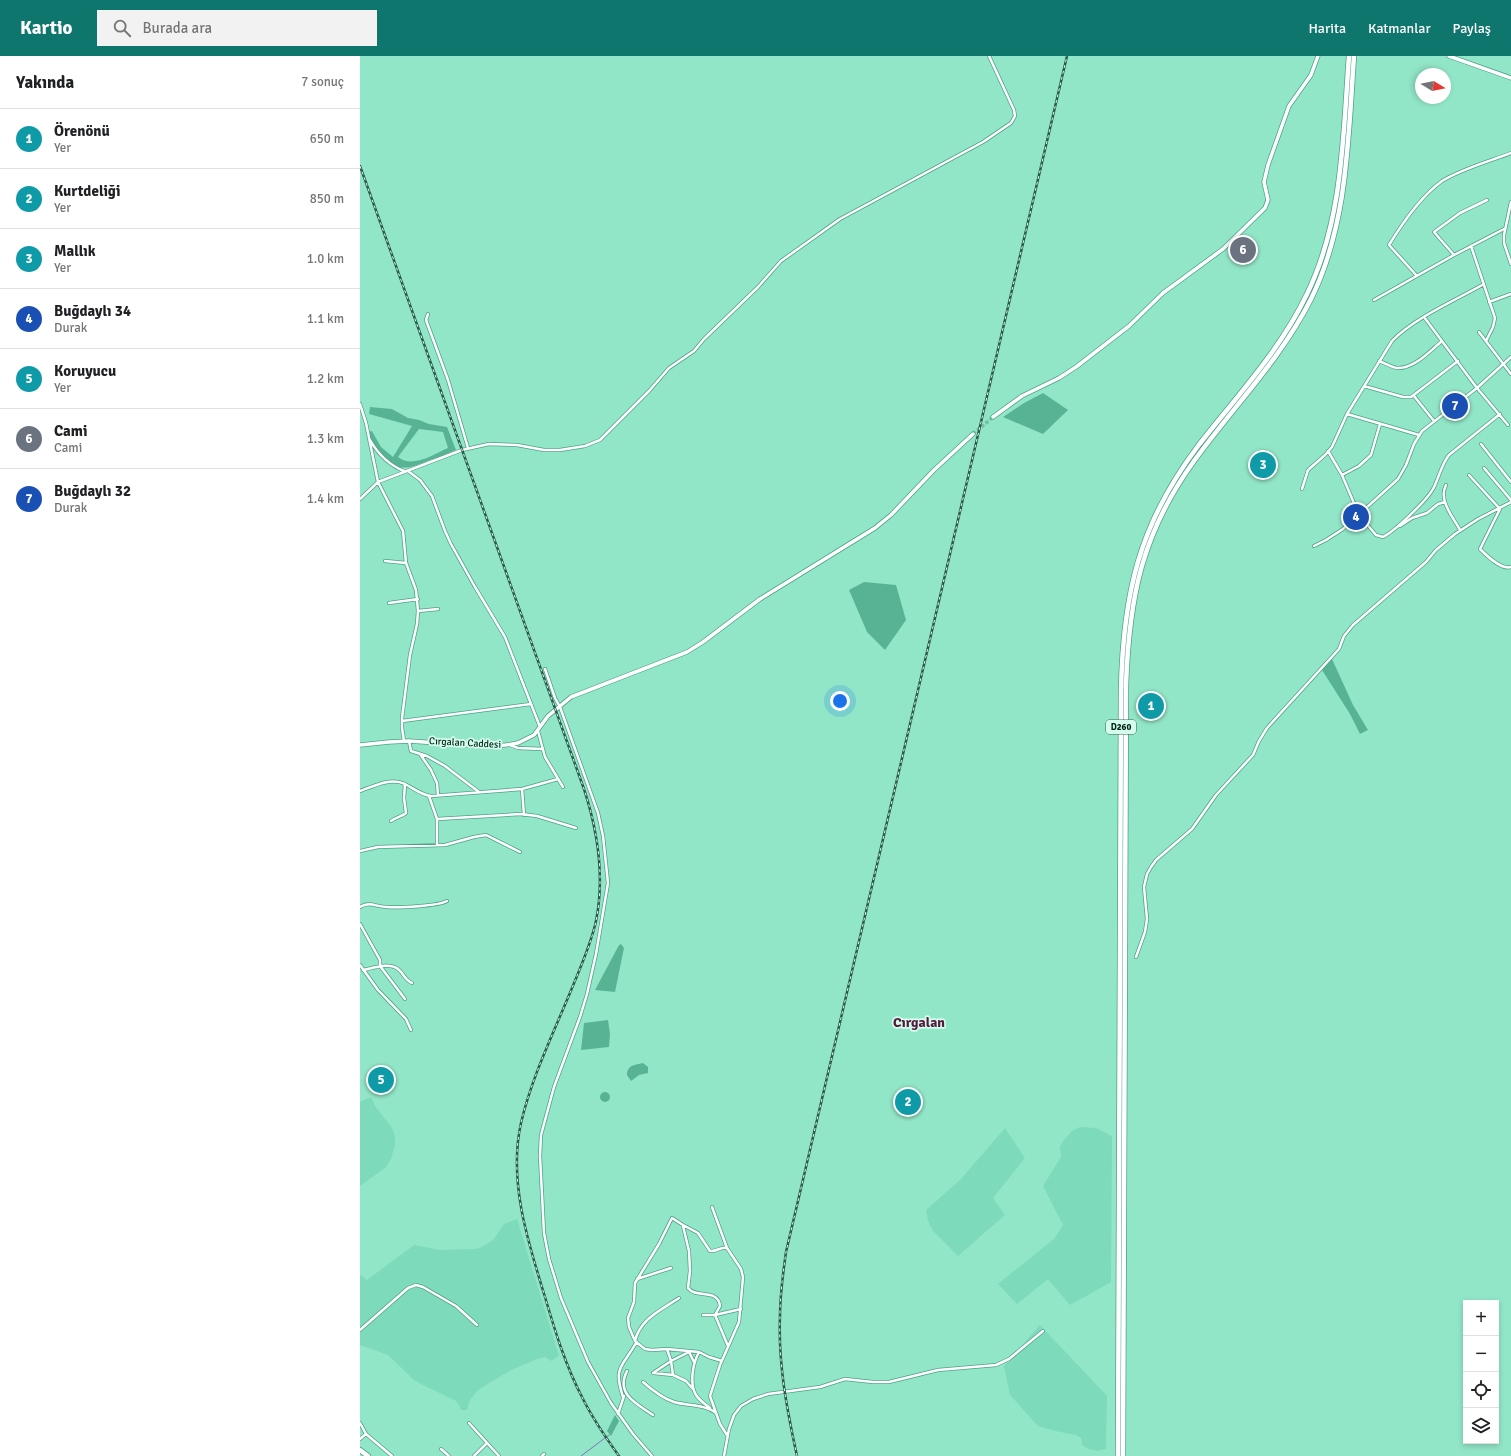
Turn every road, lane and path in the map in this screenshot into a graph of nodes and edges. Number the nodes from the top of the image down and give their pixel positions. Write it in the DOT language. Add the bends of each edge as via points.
graph roads {
  1 [pos="989,56"];
  2 [pos="1318,56"];
  3 [pos="1349,56"];
  4 [pos="1354,56"];
  5 [pos="1450,56"];
  6 [pos="1511,78"];
  7 [pos="1511,153"];
  8 [pos="1487,200"];
  9 [pos="1511,202"];
  10 [pos="1507,218"];
  11 [pos="1511,220"];
  12 [pos="1504,229"];
  13 [pos="1471,246"];
  14 [pos="1454,255"];
  15 [pos="1511,264"];
  16 [pos="1417,276"];
  17 [pos="1484,284"];
  18 [pos="1511,294"];
  19 [pos="1374,300"];
  20 [pos="1489,302"];
  21 [pos="428,314"];
  22 [pos="1424,317"];
  23 [pos="1479,332"];
  24 [pos="1486,341"];
  25 [pos="1442,342"];
  26 [pos="1511,357"];
  27 [pos="1380,361"];
  28 [pos="1458,361"];
  29 [pos="1504,365"];
  30 [pos="1511,374"];
  31 [pos="1364,386"];
  32 [pos="1477,388"];
  33 [pos="1414,396"];
  34 [pos="360,404"];
  35 [pos="1348,414"];
  36 [pos="1500,414"];
  37 [pos="993,417"];
  38 [pos="1434,421"];
  39 [pos="1380,424"];
  40 [pos="1508,425"];
  41 [pos="973,434"];
  42 [pos="1419,435"];
  43 [pos="369,438"];
  44 [pos="1481,444"];
  45 [pos="468,448"];
  46 [pos="1328,451"];
  47 [pos="1484,468"];
  48 [pos="406,471"];
  49 [pos="1342,475"];
  50 [pos="1469,475"];
  51 [pos="378,482"];
  52 [pos="1511,482"];
  53 [pos="1446,485"];
  54 [pos="1302,489"];
  55 [pos="360,499"];
  56 [pos="1511,501"];
  57 [pos="1445,502"];
  58 [pos="1500,508"];
  59 [pos="1359,515"];
  60 [pos="1398,526"];
  61 [pos="1460,530"];
  62 [pos="1314,546"];
  63 [pos="385,561"];
  64 [pos="406,563"];
  65 [pos="1511,567"];
  66 [pos="418,599"];
  67 [pos="389,603"];
  68 [pos="438,609"];
  69 [pos="418,611"];
  70 [pos="545,669"];
  71 [pos="531,704"];
  72 [pos="560,707"];
  73 [pos="402,721"];
  74 [pos="539,729"];
  75 [pos="404,741"];
  76 [pos="409,741"];
  77 [pos="360,745"];
  78 [pos="510,745"];
  79 [pos="543,749"];
  80 [pos="420,754"];
  81 [pos="558,780"];
  82 [pos="405,784"];
  83 [pos="563,787"];
  84 [pos="522,789"];
  85 [pos="360,791"];
  86 [pos="479,792"];
  87 [pos="438,795"];
  88 [pos="429,796"];
  89 [pos="524,815"];
  90 [pos="437,819"];
  91 [pos="391,820"];
  92 [pos="576,828"];
  93 [pos="437,845"];
  94 [pos="360,851"];
  95 [pos="520,852"];
  96 [pos="447,901"];
  97 [pos="360,907"];
  98 [pos="360,924"];
  99 [pos="1136,957"];
  100 [pos="360,966"];
  101 [pos="380,966"];
  102 [pos="363,970"];
  103 [pos="412,983"];
  104 [pos="405,999"];
  105 [pos="411,1030"];
  106 [pos="712,1207"];
  107 [pos="683,1225"];
  108 [pos="727,1248"];
  109 [pos="671,1268"];
  110 [pos="636,1279"];
  111 [pos="679,1298"];
  112 [pos="741,1309"];
  113 [pos="703,1315"];
  114 [pos="715,1315"];
  115 [pos="477,1325"];
  116 [pos="360,1330"];
  117 [pos="1043,1331"];
  118 [pos="636,1342"];
  119 [pos="728,1346"];
  120 [pos="667,1349"];
  121 [pos="689,1352"];
  122 [pos="699,1352"];
  123 [pos="671,1360"];
  124 [pos="722,1361"];
  125 [pos="694,1364"];
  126 [pos="627,1371"];
  127 [pos="673,1375"];
  128 [pos="643,1382"];
  129 [pos="694,1389"];
  130 [pos="625,1392"];
  131 [pos="623,1397"];
  132 [pos="710,1409"];
  133 [pos="618,1414"];
  134 [pos="654,1414"];
  135 [pos="717,1415"];
  136 [pos="360,1423"];
  137 [pos="469,1423"];
  138 [pos="366,1434"];
  139 [pos="727,1436"];
  140 [pos="360,1439"];
  141 [pos="487,1443"];
  142 [pos="441,1449"];
  143 [pos="360,1450"];
  144 [pos="368,1456"];
  145 [pos="392,1456"];
  146 [pos="449,1456"];
  147 [pos="474,1456"];
  148 [pos="499,1456"];
  149 [pos="652,1456"];
  150 [pos="724,1456"];
  151 [pos="1118,1456"];
  152 [pos="1123,1456"];
  1 -- 45 [label="street" via="1014,110 1014,118 1010,125 840,219 781,261 694,351 669,368 603,438 589,445 560,450 489,444"];
  2 -- 37 [label="street" via="1311,74 1289,106 1268,165 1264,182 1268,200 1265,208 1223,248 1163,293 1129,326 1076,367 1022,396"];
  3 -- 151 [label="highway, D260" via="1337,195 1328,240 1315,277 1284,335 1194,451 1167,493 1144,543 1127,604 1122,646 1121,690"];
  4 -- 152 [label="highway, D260" via="1342,199 1332,245 1320,278 1306,309 1279,352 1198,456 1172,494 1148,547 1132,608 1127,645 1126,685"];
  5 -- 6 [label="street"];
  7 -- 16 [label="street" via="1447,179 1434,188 1406,217 1389,245"];
  8 -- 14 [label="street" via="1460,213 1434,232"];
  9 -- 10 [label="street"];
  10 -- 11 [label="street"];
  10 -- 12 [label="street"];
  12 -- 13 [label="street"];
  12 -- 15 [label="street" via="1504,243"];
  13 -- 14 [label="street"];
  13 -- 17 [label="street"];
  14 -- 16 [label="street"];
  16 -- 19 [label="street"];
  17 -- 20 [label="street"];
  17 -- 22 [label="street"];
  18 -- 20 [label="street"];
  20 -- 24 [label="street" via="1495,321"];
  21 -- 45 [label="street" via="426,320 448,380"];
  22 -- 25 [label="street"];
  22 -- 27 [label="street" via="1395,338"];
  23 -- 24 [label="street"];
  24 -- 29 [label="street"];
  25 -- 27 [label="street" via="1407,366 1396,367"];
  25 -- 28 [label="street"];
  26 -- 29 [label="street"];
  27 -- 31 [label="street"];
  28 -- 32 [label="street"];
  28 -- 33 [label="street"];
  29 -- 30 [label="street"];
  29 -- 32 [label="street"];
  31 -- 33 [label="street" via="1408,398"];
  31 -- 35 [label="street"];
  32 -- 36 [label="street"];
  32 -- 38 [label="street"];
  33 -- 38 [label="street"];
  34 -- 43 [label="street"];
  35 -- 39 [label="street"];
  35 -- 46 [label="street"];
  36 -- 40 [label="street"];
  36 -- 60 [label="street" via="1449,455 1430,495"];
  38 -- 42 [label="street"];
  39 -- 42 [label="street"];
  39 -- 49 [label="street" via="1371,455 1359,466"];
  41 -- 72 [label="street, Cırgalan Caddesi" via="879,525 760,599 695,647 673,658 571,696"];
  42 -- 59 [label="street" via="1398,479"];
  43 -- 48 [label="street" via="385,459"];
  43 -- 51 [label="street"];
  44 -- 52 [label="street"];
  45 -- 48 [label="street"];
  46 -- 49 [label="street"];
  46 -- 54 [label="street" via="1309,468"];
  47 -- 56 [label="street"];
  48 -- 51 [label="street"];
  48 -- 71 [label="street" via="420,480 432,496 451,544 505,637"];
  49 -- 59 [label="street"];
  50 -- 58 [label="street"];
  51 -- 55 [label="street"];
  51 -- 64 [label="street" via="403,531"];
  53 -- 57 [label="street" via="1443,494"];
  56 -- 58 [label="street"];
  57 -- 60 [label="street"];
  57 -- 61 [label="street"];
  58 -- 61 [label="street"];
  58 -- 65 [label="street" via="1480,549 1503,567"];
  59 -- 60 [label="street" via="1379,537 1385,536"];
  59 -- 62 [label="street" via="1338,532"];
  61 -- 99 [label="street" via="1353,624 1339,649 1267,728 1253,755 1213,799 1192,829 1156,860 1145,883 1147,919"];
  63 -- 64 [label="street"];
  64 -- 66 [label="street" via="415,583"];
  66 -- 67 [label="street"];
  66 -- 69 [label="street"];
  68 -- 69 [label="street"];
  69 -- 73 [label="street"];
  70 -- 72 [label="street"];
  71 -- 73 [label="street"];
  71 -- 74 [label="street"];
  72 -- 74 [label="street, Cırgalan Caddesi" via="548,716"];
  72 -- 133 [label="street" via="598,813 608,883 587,994 554,1086 541,1135 542,1219 549,1259 568,1316 596,1377"];
  73 -- 75 [label="street"];
  74 -- 78 [label="street, Cırgalan Caddesi" via="528,740"];
  74 -- 79 [label="street"];
  75 -- 76 [label="street, Cırgalan Caddesi"];
  75 -- 77 [label="street, Cırgalan Caddesi"];
  76 -- 78 [label="street, Cırgalan Caddesi" via="483,746"];
  76 -- 80 [label="street" via="410,751"];
  78 -- 79 [label="street" via="518,748"];
  79 -- 81 [label="street"];
  80 -- 86 [label="street" via="445,766"];
  80 -- 87 [label="street" via="437,783"];
  81 -- 83 [label="street"];
  81 -- 84 [label="street"];
  82 -- 85 [label="street" via="389,782"];
  82 -- 88 [label="street"];
  82 -- 91 [label="street" via="406,812"];
  84 -- 86 [label="street"];
  84 -- 89 [label="street"];
  86 -- 87 [label="street"];
  87 -- 88 [label="street"];
  88 -- 90 [label="street"];
  89 -- 90 [label="street"];
  89 -- 92 [label="street" via="537,816"];
  90 -- 93 [label="street"];
  93 -- 94 [label="street" via="378,847"];
  93 -- 95 [label="street" via="486,835"];
  96 -- 97 [label="street" via="434,905 392,908 368,903"];
  98 -- 101 [label="street" via="380,960"];
  100 -- 102 [label="street"];
  101 -- 102 [label="street"];
  101 -- 103 [label="street" via="395,967"];
  101 -- 104 [label="street"];
  102 -- 105 [label="street" via="406,1019"];
  106 -- 108 [label="street"];
  107 -- 108 [label="street" via="698,1233 710,1251"];
  107 -- 110 [label="street" via="672,1218 659,1244"];
  107 -- 114 [label="street" via="689,1250 688,1288 691,1292 716,1297 720,1304"];
  108 -- 112 [label="street" via="743,1275"];
  109 -- 110 [label="street"];
  110 -- 118 [label="street" via="634,1302 628,1323"];
  111 -- 118 [label="street" via="646,1321 639,1330"];
  112 -- 114 [label="street"];
  112 -- 119 [label="street" via="739,1322"];
  113 -- 114 [label="street"];
  114 -- 119 [label="street"];
  115 -- 116 [label="street" via="456,1306 416,1285 408,1288"];
  117 -- 139 [label="street" via="1009,1359 996,1365 938,1370 889,1382 845,1379 820,1387 758,1397 744,1404 736,1412"];
  118 -- 120 [label="street" via="650,1350"];
  118 -- 131 [label="street" via="619,1372"];
  119 -- 124 [label="street"];
  120 -- 121 [label="street"];
  120 -- 123 [label="street"];
  121 -- 122 [label="street"];
  121 -- 123 [label="street"];
  121 -- 125 [label="street"];
  122 -- 124 [label="street"];
  122 -- 125 [label="street"];
  123 -- 127 [label="street"];
  123 -- 127 [label="street" via="653,1373"];
  124 -- 135 [label="street" via="710,1396"];
  125 -- 129 [label="street"];
  126 -- 130 [label="street" via="623,1380"];
  127 -- 129 [label="street" via="686,1381"];
  128 -- 132 [label="street" via="670,1401"];
  129 -- 132 [label="street"];
  130 -- 131 [label="street"];
  130 -- 134 [label="street" via="632,1400"];
  131 -- 133 [label="street"];
  132 -- 135 [label="street"];
  133 -- 149 [label="street"];
  135 -- 139 [label="street"];
  136 -- 138 [label="street"];
  137 -- 141 [label="street"];
  138 -- 140 [label="street"];
  138 -- 145 [label="street"];
  139 -- 150 [label="street"];
  141 -- 147 [label="street"];
  141 -- 148 [label="street"];
  142 -- 146 [label="street"];
  143 -- 144 [label="highway"];
}
